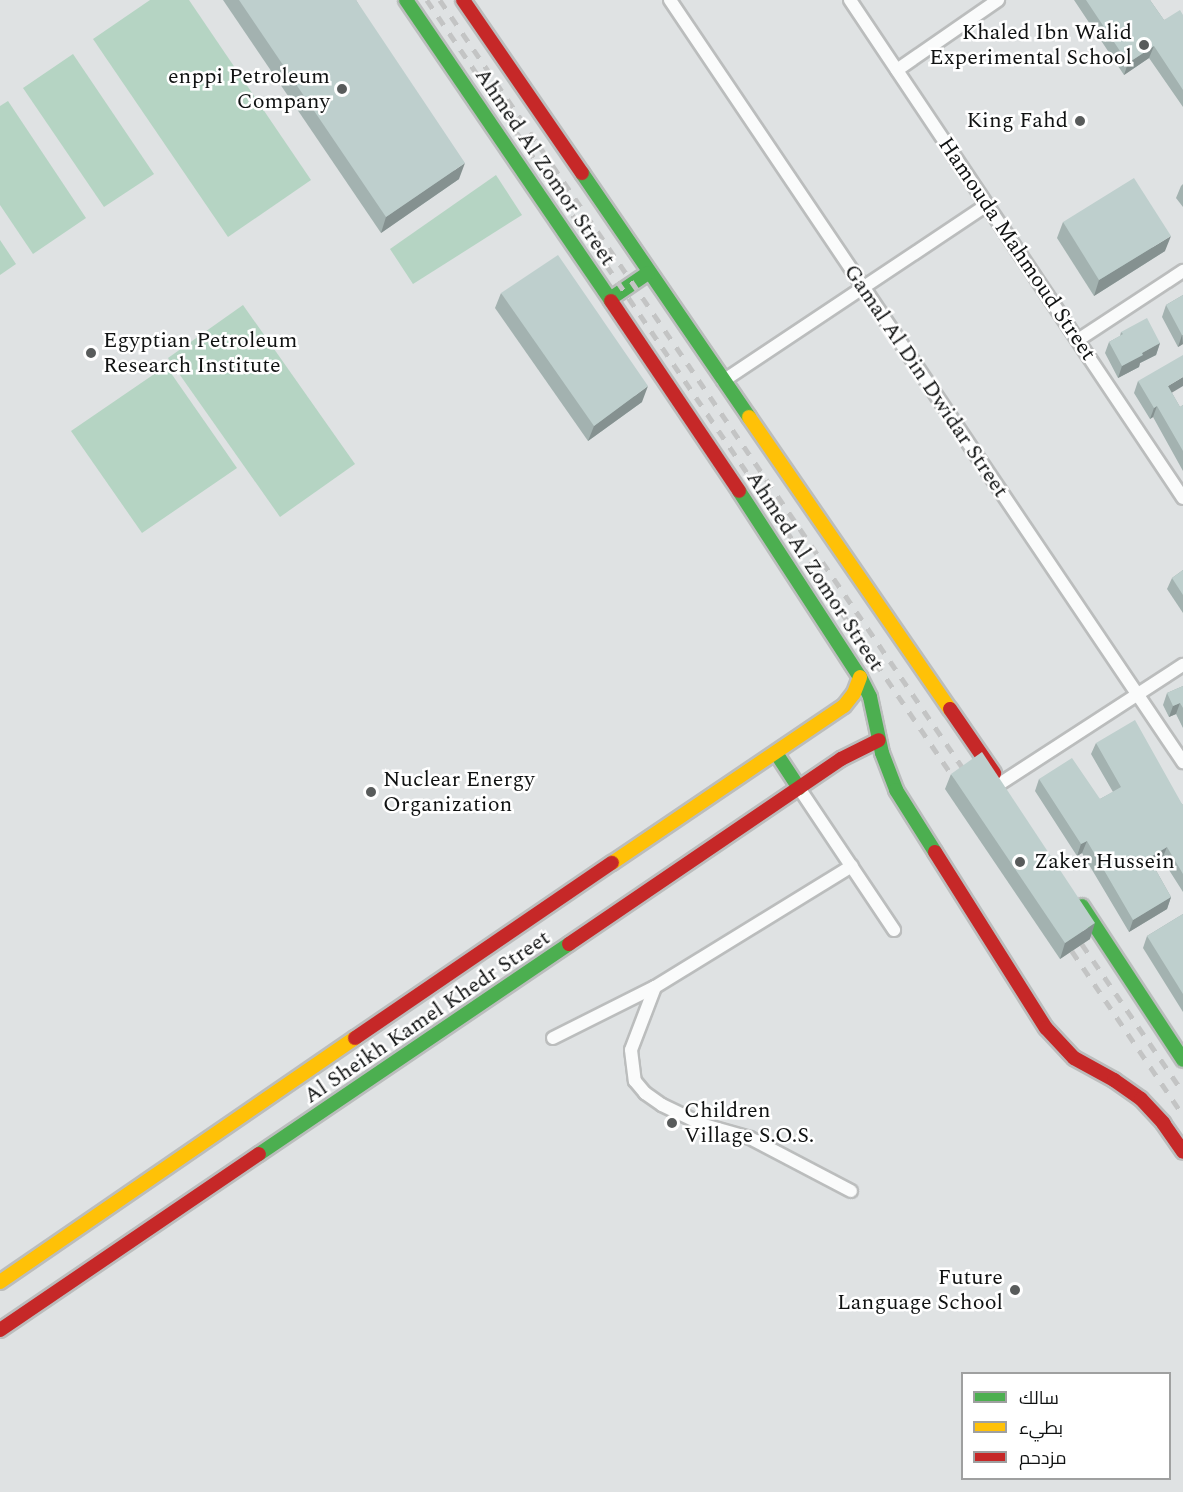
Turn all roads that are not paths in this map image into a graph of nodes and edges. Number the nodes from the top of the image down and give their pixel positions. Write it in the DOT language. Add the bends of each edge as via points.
graph roads {
  1 [pos="406,0"];
  2 [pos="463,0"];
  3 [pos="670,0"];
  4 [pos="850,0"];
  5 [pos="998,0"];
  6 [pos="897,70"];
  7 [pos="987,205"];
  8 [pos="1183,271"];
  9 [pos="648,273"];
  10 [pos="864,288"];
  11 [pos="610,299"];
  12 [pos="1078,339"];
  13 [pos="723,381"];
  14 [pos="1183,498"];
  15 [pos="1183,665"];
  16 [pos="860,676"];
  17 [pos="1137,695"];
  18 [pos="879,740"];
  19 [pos="776,753"];
  20 [pos="1183,762"];
  21 [pos="1005,788"];
  22 [pos="799,789"];
  23 [pos="852,866"];
  24 [pos="1076,897"];
  25 [pos="894,930"];
  26 [pos="655,987"];
  27 [pos="554,1038"];
  28 [pos="1183,1060"];
  29 [pos="1183,1152"];
  30 [pos="851,1191"];
  31 [pos="0,1282"];
  32 [pos="0,1330"];
  1 -- 11 [label="main road, Ahmed Al Zomor Street"];
  2 -- 9 [label="main road, Ahmed Al Zomor Street"];
  3 -- 10 [label="street, Gamal Al Din Dwidar Street"];
  4 -- 6 [label="street, Hamouda Mahmoud Street"];
  5 -- 6 [label="street"];
  6 -- 7 [label="street, Hamouda Mahmoud Street"];
  7 -- 10 [label="street"];
  7 -- 12 [label="street, Hamouda Mahmoud Street"];
  8 -- 12 [label="street"];
  9 -- 11 [label="main road"];
  9 -- 13 [label="main road, Ahmed Al Zomor Street"];
  10 -- 13 [label="street"];
  10 -- 17 [label="street, Gamal Al Din Dwidar Street"];
  11 -- 16 [label="main road, Ahmed Al Zomor Street"];
  12 -- 14 [label="street, Hamouda Mahmoud Street"];
  13 -- 21 [label="main road, Ahmed Al Zomor Street"];
  15 -- 17 [label="street"];
  16 -- 18 [label="main road, Ahmed Al Zomor Street" via="873,705"];
  16 -- 19 [label="main road, Al Sheikh Kamel Khedr Street" via="844,706"];
  17 -- 20 [label="street, Gamal Al Din Dwidar Street"];
  17 -- 21 [label="street"];
  18 -- 22 [label="main road, Al Sheikh Kamel Khedr Street" via="851,753"];
  18 -- 29 [label="main road, Ahmed Al Zomor Street" via="896,790 1046,1028 1074,1058 1141,1099"];
  19 -- 22 [label="main road"];
  19 -- 31 [label="main road, Al Sheikh Kamel Khedr Street"];
  22 -- 23 [label="street"];
  22 -- 32 [label="main road, Al Sheikh Kamel Khedr Street"];
  23 -- 25 [label="street"];
  23 -- 26 [label="street"];
  24 -- 28 [label="main road"];
  26 -- 27 [label="street"];
  26 -- 30 [label="street" via="631,1050 635,1081 645,1093 704,1125 750,1138"];
}
